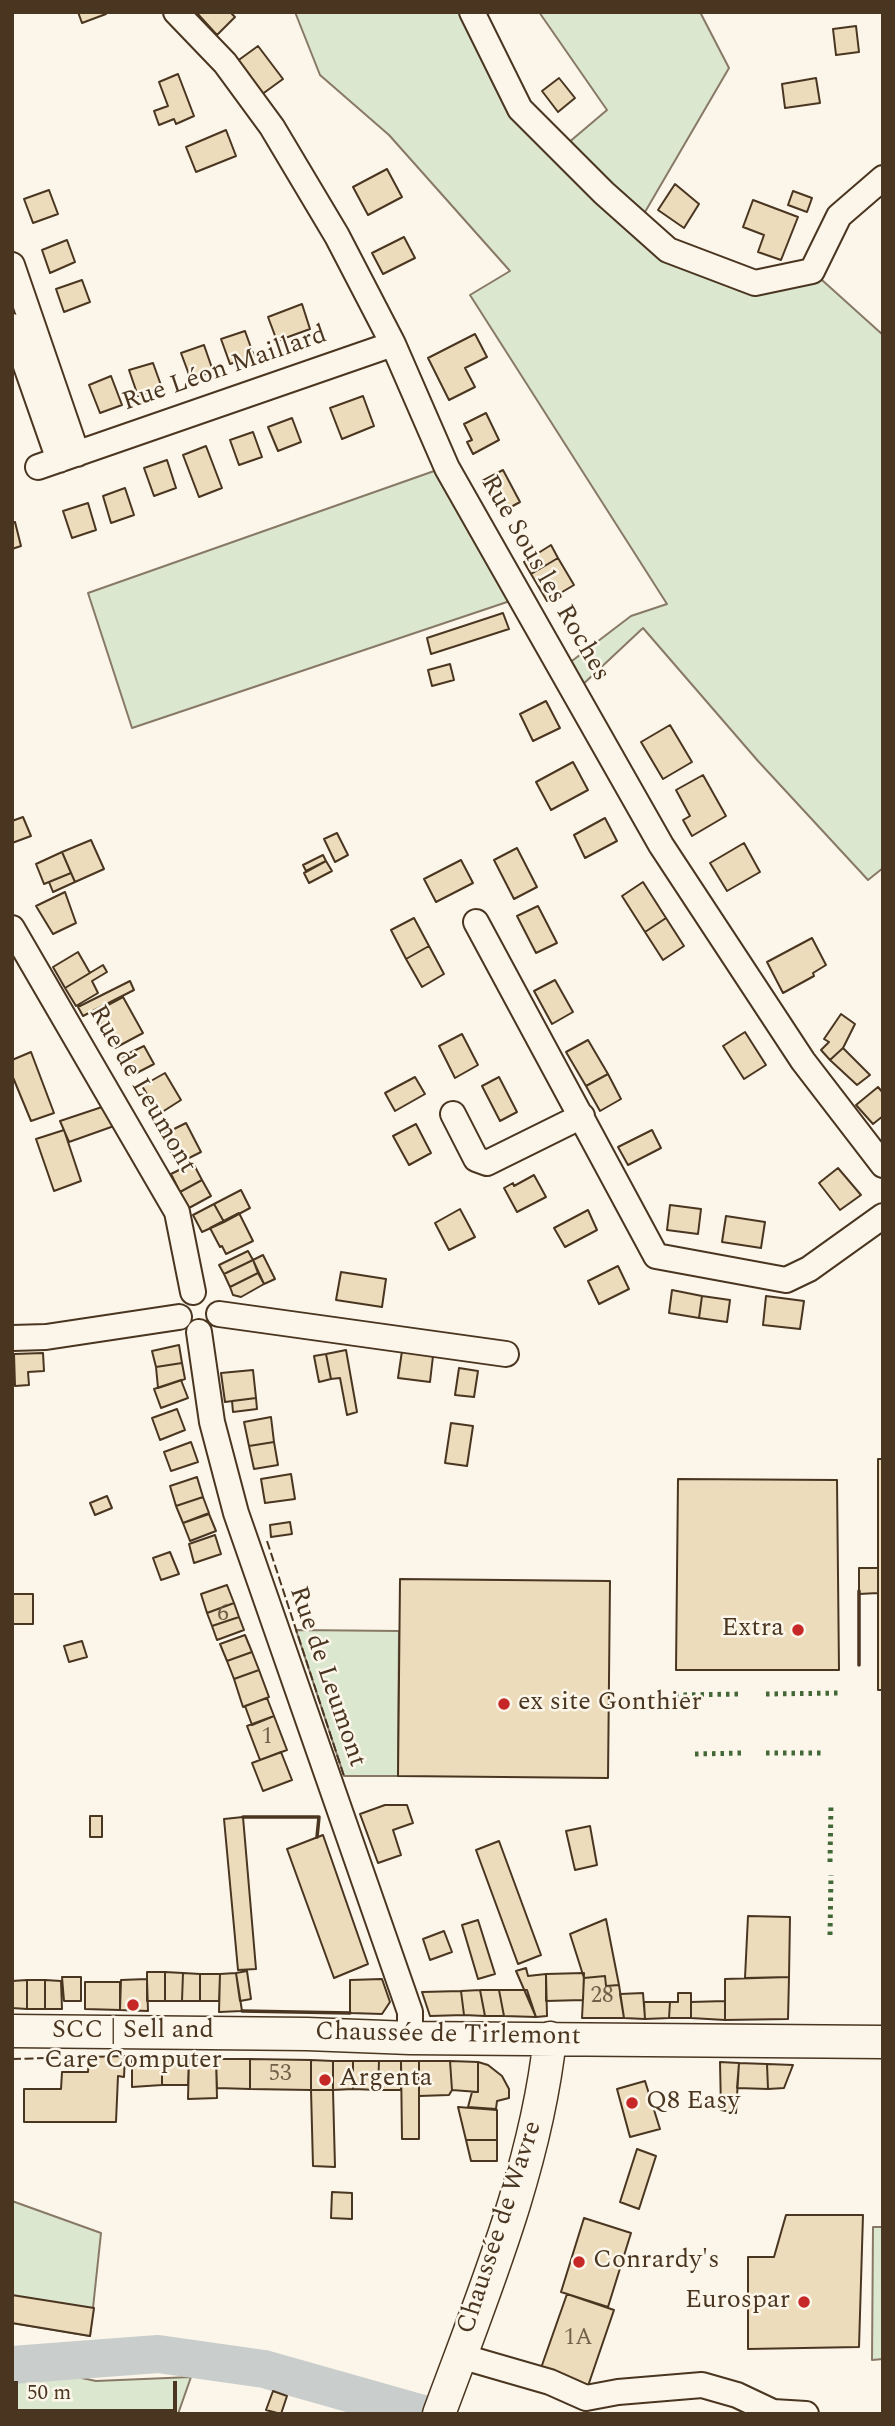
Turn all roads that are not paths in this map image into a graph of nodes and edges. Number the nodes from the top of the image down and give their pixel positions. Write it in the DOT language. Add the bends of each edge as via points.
graph roads {
  1 [pos="176,12"];
  2 [pos="472,12"];
  3 [pos="883,178"];
  4 [pos="12,265"];
  5 [pos="12,326"];
  6 [pos="393,344"];
  7 [pos="58,460"];
  8 [pos="476,922"];
  9 [pos="12,928"];
  10 [pos="453,1114"];
  11 [pos="582,1116"];
  12 [pos="883,1165"];
  13 [pos="883,1216"];
  14 [pos="193,1292"];
  15 [pos="219,1314"];
  16 [pos="179,1317"];
  17 [pos="199,1332"];
  18 [pos="12,1338"];
  19 [pos="506,1354"];
  20 [pos="12,2031"];
  21 [pos="410,2038"];
  22 [pos="550,2038"];
  23 [pos="883,2042"];
  24 [pos="460,2356"];
  25 [pos="441,2407"];
  26 [pos="806,2414"];
  1 -- 6 [label="street, Rue Sous les Roches" via="225,63 272,127 337,236"];
  2 -- 3 [label="street" via="520,109 668,250 755,283 812,271 839,216"];
  4 -- 7 [label="street"];
  5 -- 7 [label="street"];
  6 -- 7 [label="street, Rue Léon Maillard"];
  6 -- 12 [label="street, Rue Sous les Roches" via="447,468 662,845 803,1061"];
  8 -- 11 [label="street"];
  9 -- 14 [label="street, Rue de Leumont" via="177,1212"];
  10 -- 11 [label="street" via="475,1159 487,1163"];
  11 -- 13 [label="street" via="656,1256 786,1280"];
  14 -- 15 [label="street" via="212,1296"];
  14 -- 16 [label="street" via="183,1299"];
  15 -- 17 [label="street" via="212,1327"];
  15 -- 19 [label="street"];
  16 -- 17 [label="street" via="187,1328"];
  16 -- 18 [label="street"];
  17 -- 21 [label="street, Rue de Leumont" via="212,1422 236,1513 410,2012"];
  20 -- 21 [label="main road, Chaussée de Tirlemont"];
  21 -- 22 [label="main road, Chaussée de Tirlemont"];
  22 -- 23 [label="main road, Chaussée de Tirlemont"];
  22 -- 24 [label="main road, Chaussée de Wavre" via="533,2135 509,2219"];
  24 -- 25 [label="main road, Chaussée de Wavre"];
  24 -- 26 [label="street" via="550,2382 586,2398 702,2385 773,2412"];
}
